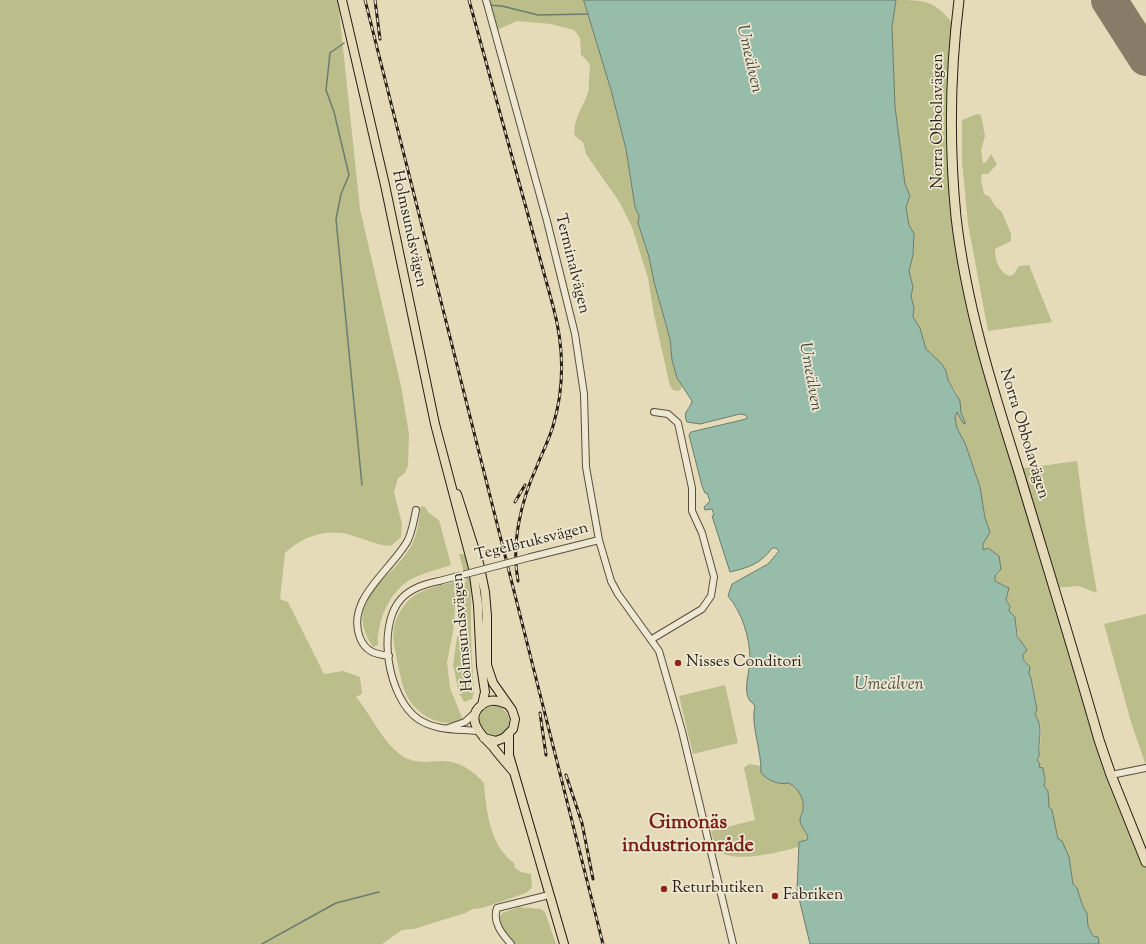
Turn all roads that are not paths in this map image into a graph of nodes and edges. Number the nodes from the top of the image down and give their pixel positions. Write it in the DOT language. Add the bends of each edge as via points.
graph roads {
  1 [pos="342,0"];
  2 [pos="486,0"];
  3 [pos="959,0"];
  4 [pos="654,412"];
  5 [pos="444,464"];
  6 [pos="416,510"];
  7 [pos="599,540"];
  8 [pos="652,639"];
  9 [pos="389,656"];
  10 [pos="506,704"];
  11 [pos="482,705"];
  12 [pos="476,712"];
  13 [pos="447,729"];
  14 [pos="477,731"];
  15 [pos="509,735"];
  16 [pos="484,738"];
  17 [pos="1146,768"];
  18 [pos="516,775"];
  19 [pos="1111,775"];
  20 [pos="1146,862"];
  21 [pos="549,895"];
  22 [pos="511,944"];
  23 [pos="564,944"];
  24 [pos="733,944"];
  1 -- 5 [label="main road, Holmsundsvägen" via="385,185"];
  2 -- 7 [label="street, Terminalvägen" via="576,334 584,394 586,467"];
  3 -- 19 [label="highway, Norra Obbolavägen" via="952,76 951,143 956,219 966,281 995,396"];
  4 -- 8 [label="street" via="668,414 678,423 692,493 692,511 702,533 714,577 711,596 702,609"];
  5 -- 10 [label="main road, Holmsundsvägen" via="464,514 479,563 487,616 487,665 493,682"];
  5 -- 11 [label="main road, Holmsundsvägen" via="473,568 481,666 486,692"];
  6 -- 9 [label="street" via="407,541 370,589 358,616 358,632 367,649 372,653"];
  7 -- 8 [label="street, Tegelbruksvägen" via="611,581"];
  7 -- 9 [label="street, Tegelbruksvägen, bridge" via="439,580 411,591 395,608 387,628"];
  8 -- 24 [label="street, Tegelbruksvägen" via="662,658 682,730"];
  9 -- 13 [label="street, Tegelbruksvägen" via="397,690 405,705 425,723"];
  10 -- 11 [label="main road, Holmsundsvägen" via="494,700"];
  10 -- 15 [label="main road, Holmsundsvägen" via="512,710 515,719"];
  11 -- 12 [label="main road, Holmsundsvägen"];
  12 -- 13 [label="street" via="465,722"];
  12 -- 14 [label="main road, Holmsundsvägen" via="474,721"];
  13 -- 14 [label="street, Tegelbruksvägen"];
  14 -- 16 [label="main road, Holmsundsvägen"];
  15 -- 16 [label="main road" via="496,741"];
  15 -- 18 [label="main road, Holmsundsvägen" via="508,749"];
  16 -- 18 [label="main road, Holmsundsvägen"];
  17 -- 19 [label="street"];
  18 -- 21 [label="main road, Holmsundsvägen"];
  19 -- 20 [label="highway, Norra Obbolavägen"];
  21 -- 22 [label="street" via="497,908 494,915 503,935"];
  21 -- 23 [label="main road, Holmsundsvägen"];
}
